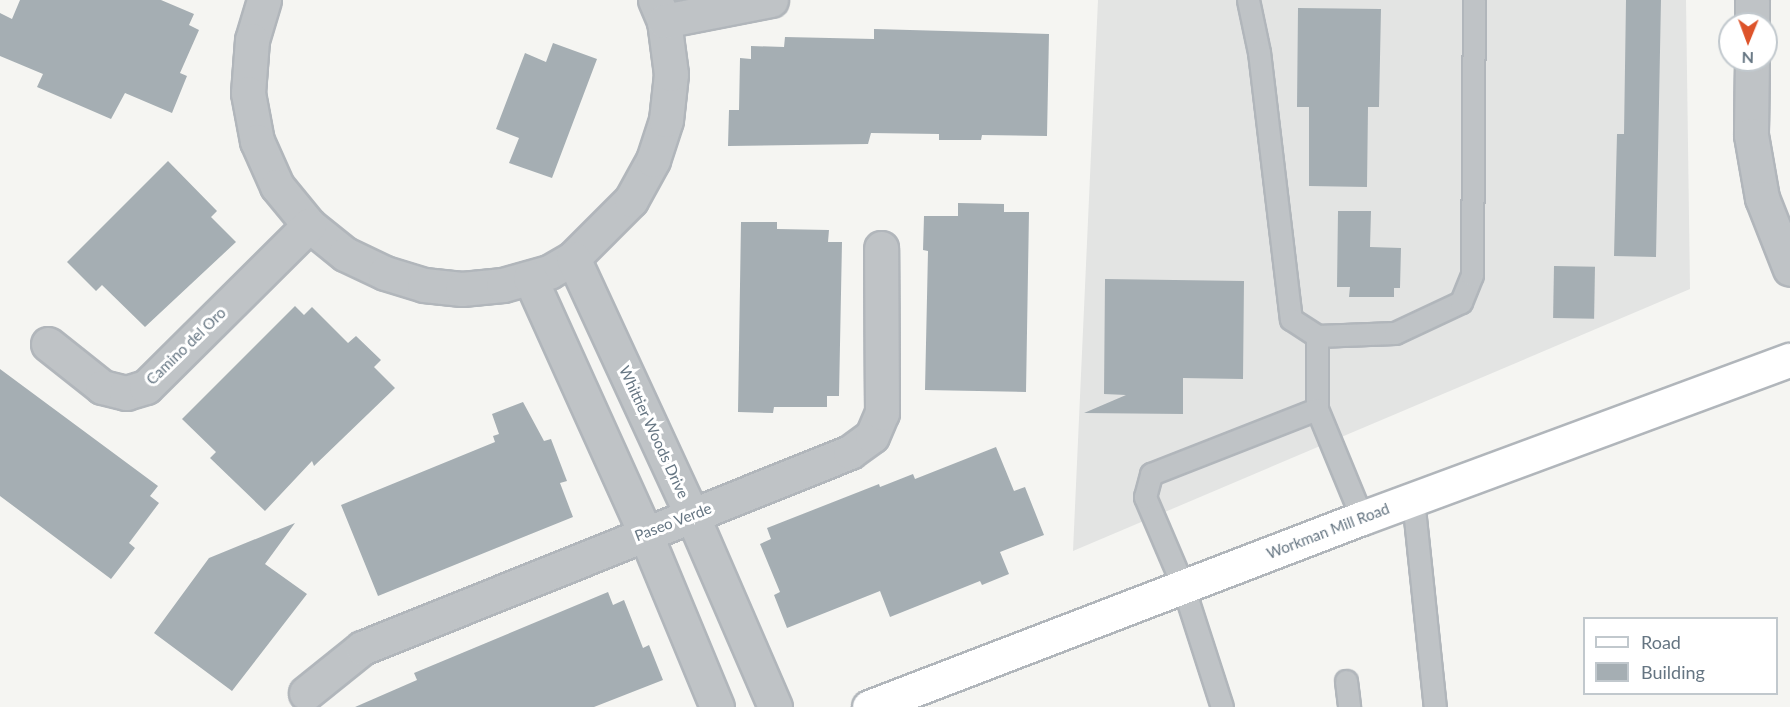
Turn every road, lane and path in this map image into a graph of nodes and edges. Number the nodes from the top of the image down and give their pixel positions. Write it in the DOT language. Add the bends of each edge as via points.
graph roads {
  1 [pos="264,0"];
  2 [pos="771,0"];
  3 [pos="1248,0"];
  4 [pos="1474,0"];
  5 [pos="660,11"];
  6 [pos="1752,72"];
  7 [pos="309,225"];
  8 [pos="881,248"];
  9 [pos="573,258"];
  10 [pos="1790,269"];
  11 [pos="530,278"];
  12 [pos="1317,336"];
  13 [pos="48,344"];
  14 [pos="1790,360"];
  15 [pos="1317,409"];
  16 [pos="1413,499"];
  17 [pos="692,515"];
  18 [pos="1362,518"];
  19 [pos="645,533"];
  20 [pos="1183,586"];
  21 [pos="1346,681"];
  22 [pos="306,693"];
  23 [pos="717,707"];
  24 [pos="775,707"];
  25 [pos="869,707"];
  26 [pos="1221,707"];
  27 [pos="1349,707"];
  28 [pos="1435,707"];
  1 -- 7 [label="street" via="252,40 248,93 257,141 277,186"];
  2 -- 5 [label="street"];
  3 -- 12 [label="lane" via="1259,52 1291,319"];
  4 -- 12 [label="lane" via="1472,275 1461,302 1395,333"];
  5 -- 9 [label="street" via="671,74 666,120 653,160 631,200"];
  6 -- 10 [label="street" via="1751,135 1762,198"];
  7 -- 11 [label="street" via="345,255 424,285 462,289"];
  7 -- 13 [label="street, Camino del Oro" via="146,387 126,393 102,387"];
  8 -- 17 [label="street, Paseo Verde" via="882,413 872,436 850,452"];
  9 -- 11 [label="street"];
  9 -- 17 [label="street, Whittier Woods Drive"];
  11 -- 19 [label="street"];
  12 -- 15 [label="lane"];
  14 -- 16 [label="main road, Workman Mill Road"];
  15 -- 18 [label="lane"];
  15 -- 20 [label="lane" via="1151,474 1145,497"];
  16 -- 18 [label="main road, Workman Mill Road"];
  16 -- 28 [label="lane"];
  17 -- 19 [label="street, Paseo Verde"];
  17 -- 24 [label="street, Whittier Woods Drive"];
  18 -- 20 [label="main road, Workman Mill Road"];
  19 -- 22 [label="street, Paseo Verde" via="362,648"];
  19 -- 23 [label="street"];
  20 -- 25 [label="main road, Workman Mill Road"];
  20 -- 26 [label="lane"];
  21 -- 27 [label="lane"];
}
